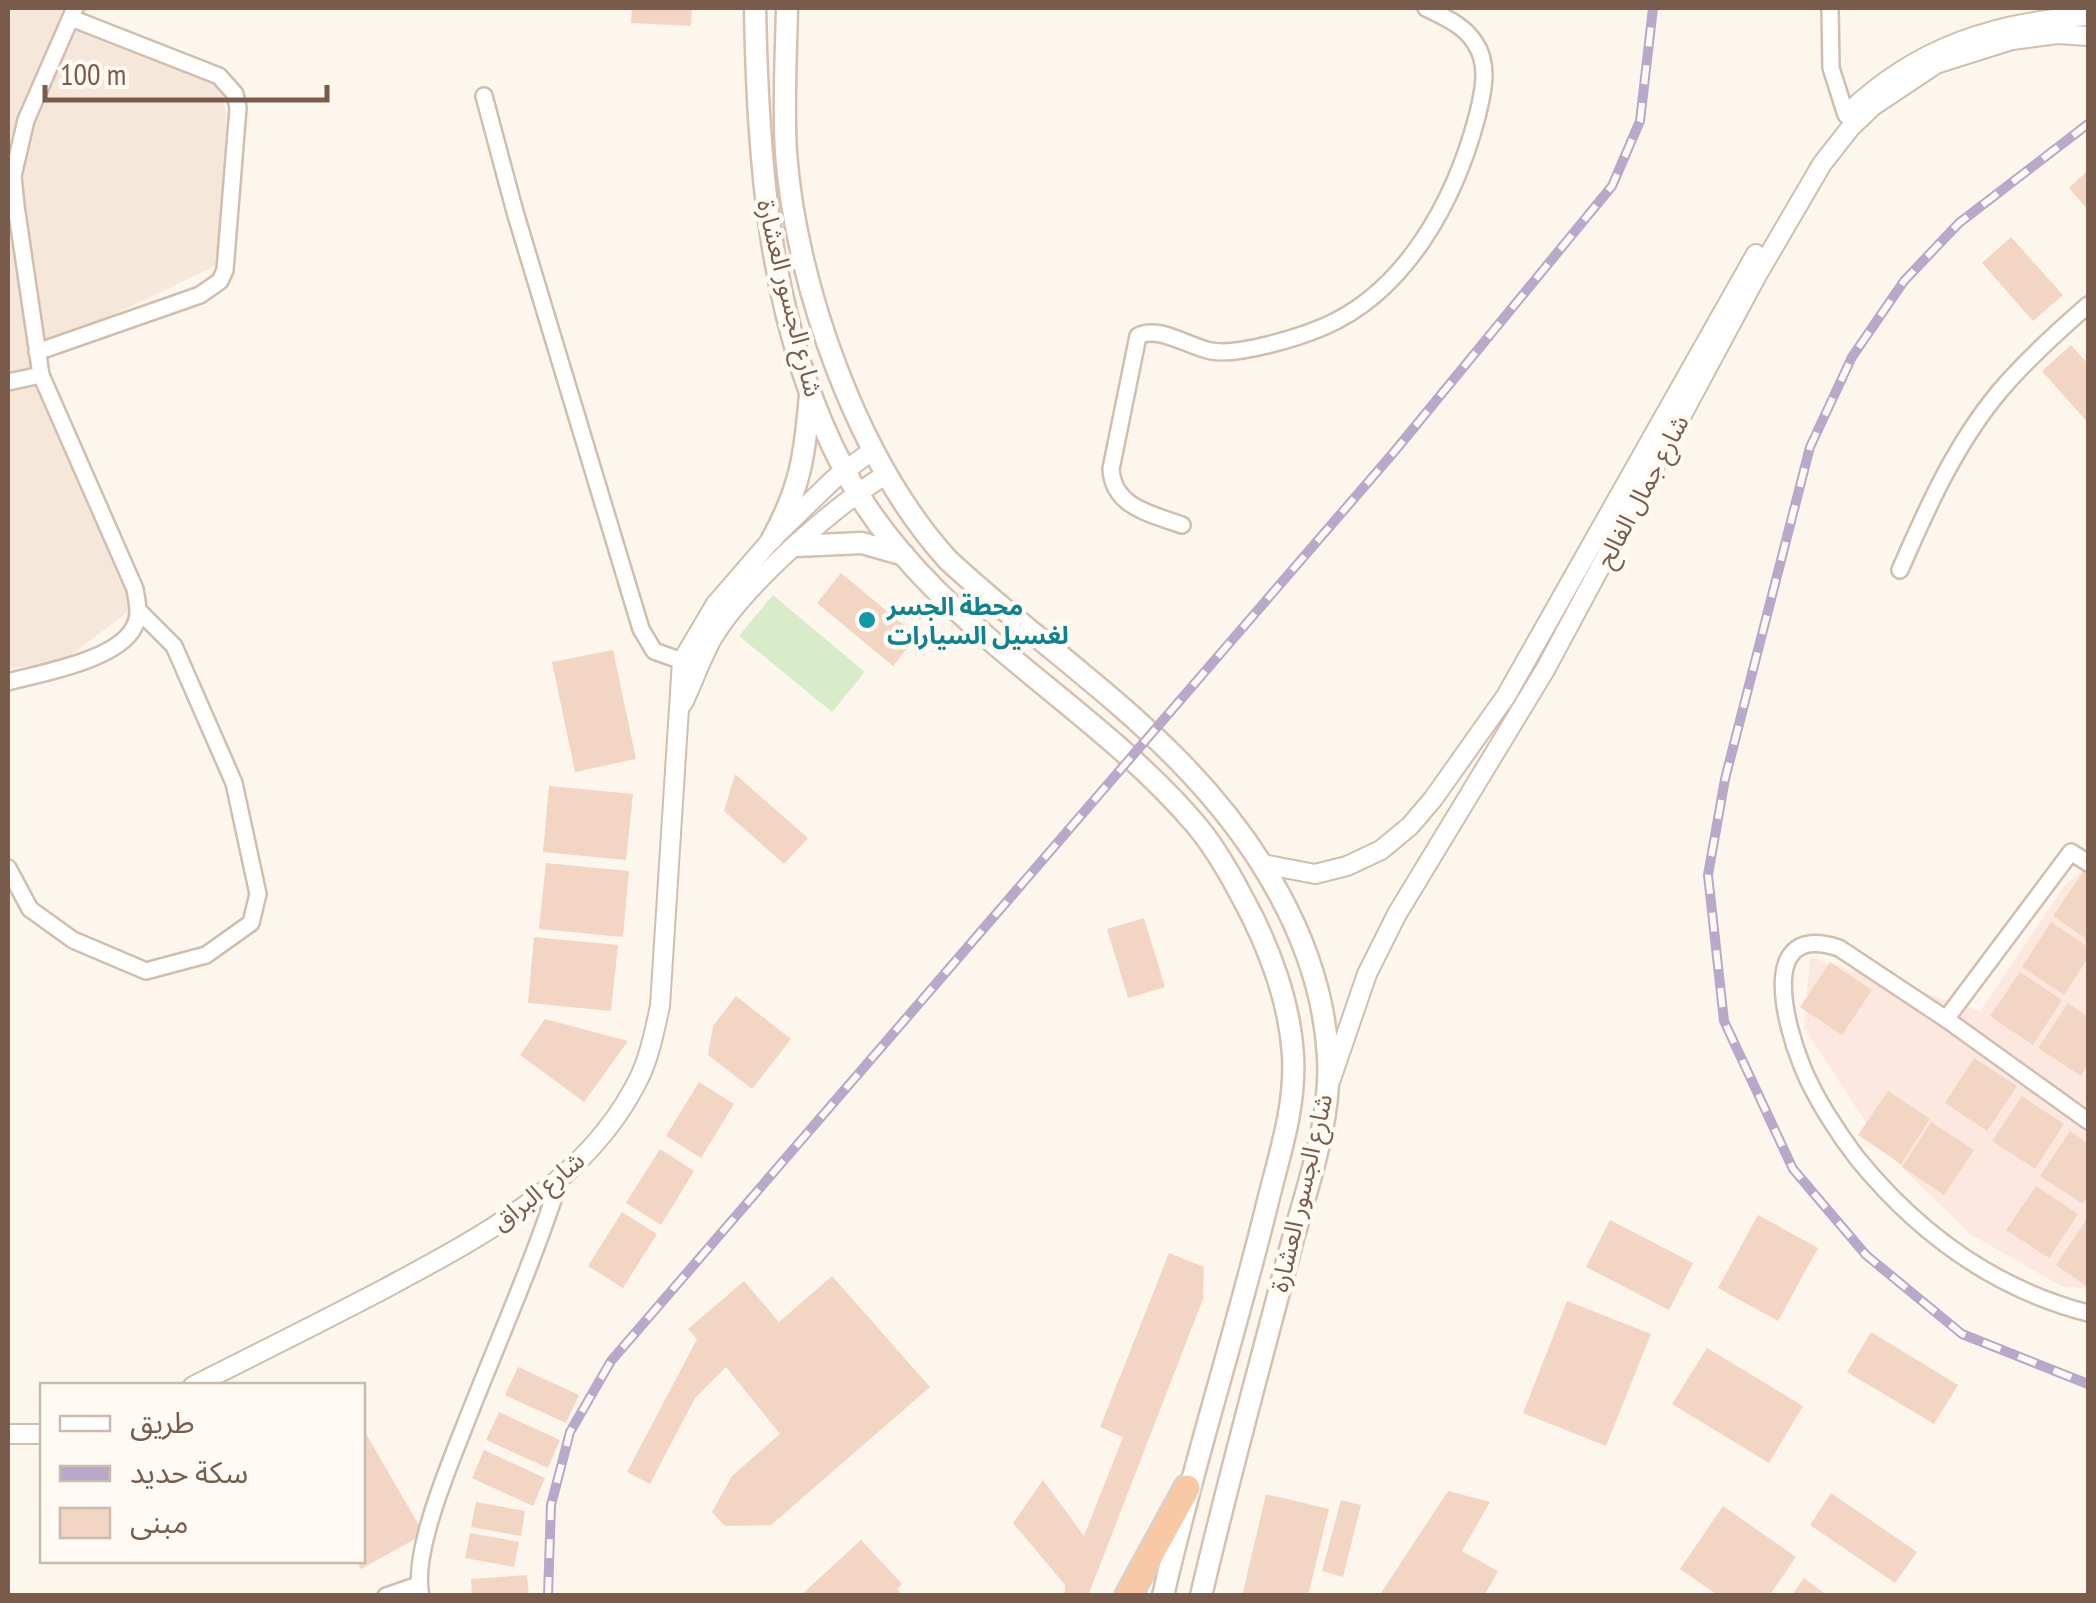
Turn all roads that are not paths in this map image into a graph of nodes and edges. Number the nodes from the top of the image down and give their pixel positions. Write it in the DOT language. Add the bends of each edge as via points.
graph roads {
  1 [pos="755,8"];
  2 [pos="787,8"];
  3 [pos="1426,8"];
  4 [pos="1830,8"];
  5 [pos="73,13"];
  6 [pos="2088,16"];
  7 [pos="2088,36"];
  8 [pos="484,96"];
  9 [pos="1846,115"];
  10 [pos="2088,305"];
  11 [pos="37,352"];
  12 [pos="41,375"];
  13 [pos="8,382"];
  14 [pos="810,393"];
  15 [pos="874,450"];
  16 [pos="845,471"];
  17 [pos="887,474"];
  18 [pos="859,494"];
  19 [pos="1182,524"];
  20 [pos="772,539"];
  21 [pos="796,546"];
  22 [pos="904,555"];
  23 [pos="1900,570"];
  24 [pos="139,611"];
  25 [pos="682,661"];
  26 [pos="8,682"];
  27 [pos="677,718"];
  28 [pos="2088,840"];
  29 [pos="2072,852"];
  30 [pos="2088,862"];
  31 [pos="1264,864"];
  32 [pos="8,868"];
  33 [pos="1946,1019"];
  34 [pos="1326,1094"];
  35 [pos="2088,1122"];
  36 [pos="560,1179"];
  37 [pos="2088,1313"];
  38 [pos="199,1383"];
  39 [pos="8,1434"];
  40 [pos="40,1434"];
  41 [pos="1187,1488"];
  42 [pos="420,1590"];
  43 [pos="386,1596"];
  44 [pos="1128,1596"];
  45 [pos="1163,1596"];
  46 [pos="1201,1596"];
  1 -- 14 [label="main road, شارع الجسور العشارة" via="763,194"];
  2 -- 15 [label="main road, شارع الجسور العشارة" via="786,155 802,251 842,383"];
  3 -- 19 [label="street" via="1475,41 1484,61 1483,93 1454,186 1382,288 1322,328 1254,347 1212,351 1154,333 1138,336 1112,484 1139,510"];
  4 -- 9 [label="street" via="1831,68"];
  5 -- 11 [label="street" via="26,120 14,176"];
  5 -- 11 [label="street" via="219,76 234,94 238,123 225,270 200,295"];
  6 -- 9 [label="street, شارع جمال الفالح" via="1968,36 1912,62"];
  7 -- 34 [label="street, شارع جمال الفالح" via="2012,40 1936,64 1872,106 1822,164 1545,670 1397,914 1367,974"];
  8 -- 25 [label="street" via="641,629 654,651"];
  9 -- 31 [label="street, شارع جمال الفالح" via="1798,181 1506,696 1433,799 1381,850 1348,866 1315,874"];
  10 -- 23 [label="street" via="1986,408 1935,493"];
  11 -- 12 [label="street"];
  12 -- 13 [label="street"];
  12 -- 24 [label="street"];
  14 -- 16 [label="main road, شارع الجسور العشارة"];
  14 -- 20 [label="main road" via="793,501"];
  15 -- 16 [label="street, شارع البراق"];
  15 -- 17 [label="main road, شارع الجسور العشارة"];
  16 -- 18 [label="main road, شارع الجسور العشارة"];
  16 -- 20 [label="street, شارع البراق"];
  17 -- 18 [label="street, شارع البراق"];
  17 -- 31 [label="main road, شارع الجسور العشارة" via="948,560 1178,760"];
  18 -- 21 [label="street, شارع البراق"];
  18 -- 22 [label="main road, شارع الجسور العشارة"];
  20 -- 25 [label="street, شارع البراق" via="715,605"];
  21 -- 22 [label="main road" via="862,543"];
  21 -- 27 [label="street, شارع البراق" via="752,587 712,639"];
  22 -- 41 [label="main road, شارع الجسور العشارة" via="1201,830 1238,887 1280,983 1293,1055 1288,1126"];
  24 -- 26 [label="street" via="123,642"];
  24 -- 32 [label="street" via="174,646 234,783 258,894 251,924 206,955 146,971 73,940 30,909"];
  25 -- 27 [label="street, شارع البراق"];
  27 -- 36 [label="street, شارع البراق" via="660,1006 651,1046 636,1086"];
  28 -- 29 [label="street"];
  29 -- 30 [label="street"];
  29 -- 33 [label="street"];
  31 -- 34 [label="main road, شارع الجسور العشارة" via="1315,978 1329,1060"];
  33 -- 35 [label="street"];
  33 -- 37 [label="street" via="1839,948 1802,944 1787,962 1784,1007 1802,1067 1856,1156 1925,1230 1969,1261 2036,1297"];
  34 -- 46 [label="main road, شارع الجسور العشارة"];
  36 -- 38 [label="street, شارع البراق" via="493,1229"];
  36 -- 42 [label="street" via="436,1500"];
  39 -- 40 [label="street"];
  41 -- 44 [label="highway"];
  41 -- 45 [label="main road, شارع الجسور العشارة"];
  42 -- 43 [label="street"];
}
